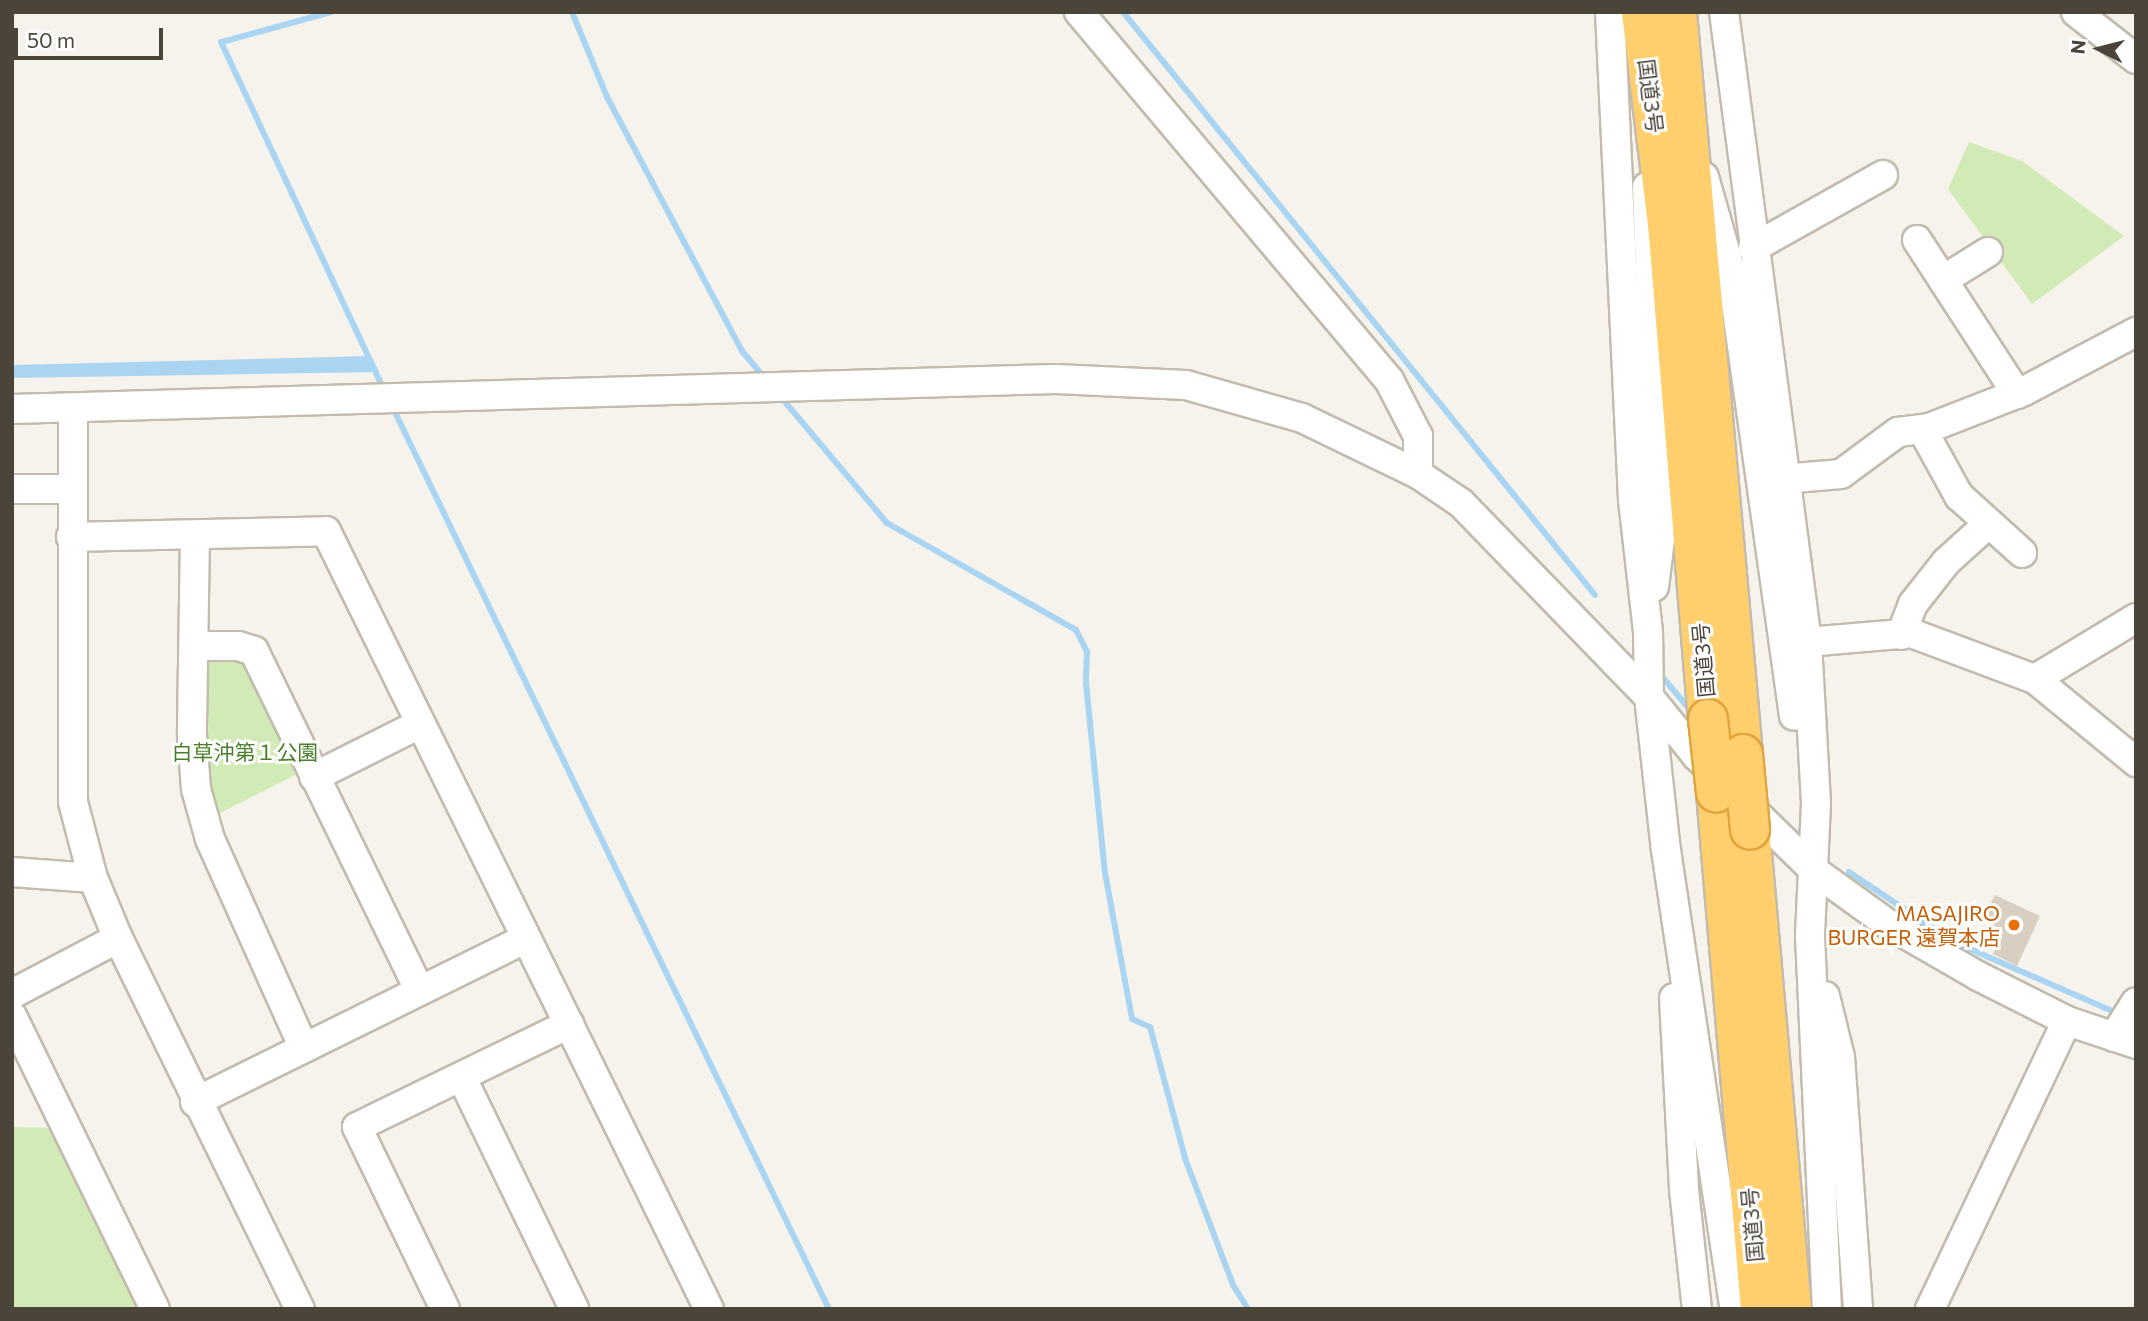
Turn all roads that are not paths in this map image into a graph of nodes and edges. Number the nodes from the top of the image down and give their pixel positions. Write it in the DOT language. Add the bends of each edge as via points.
graph roads {
  1 [pos="1079,12"];
  2 [pos="1610,12"];
  3 [pos="1678,12"];
  4 [pos="1724,12"];
  5 [pos="2076,12"];
  6 [pos="1643,29"];
  7 [pos="2136,59"];
  8 [pos="1686,117"];
  9 [pos="1882,175"];
  10 [pos="1917,240"];
  11 [pos="1753,248"];
  12 [pos="1988,252"];
  13 [pos="1943,280"];
  14 [pos="2136,332"];
  15 [pos="2017,394"];
  16 [pos="73,408"];
  17 [pos="12,410"];
  18 [pos="1922,429"];
  19 [pos="1418,474"];
  20 [pos="1783,479"];
  21 [pos="12,489"];
  22 [pos="72,489"];
  23 [pos="1989,523"];
  24 [pos="195,535"];
  25 [pos="71,537"];
  26 [pos="2022,553"];
  27 [pos="2136,618"];
  28 [pos="1648,631"];
  29 [pos="1901,635"];
  30 [pos="1807,642"];
  31 [pos="194,646"];
  32 [pos="2035,679"];
  33 [pos="1649,697"];
  34 [pos="418,725"];
  35 [pos="2136,762"];
  36 [pos="314,777"];
  37 [pos="1666,850"];
  38 [pos="1796,852"];
  39 [pos="12,872"];
  40 [pos="1816,872"];
  41 [pos="93,878"];
  42 [pos="1811,936"];
  43 [pos="118,938"];
  44 [pos="525,939"];
  45 [pos="420,991"];
  46 [pos="12,994"];
  47 [pos="2136,1002"];
  48 [pos="12,1016"];
  49 [pos="2067,1021"];
  50 [pos="569,1024"];
  51 [pos="2125,1041"];
  52 [pos="304,1048"];
  53 [pos="463,1077"];
  54 [pos="195,1102"];
  55 [pos="155,1309"];
  56 [pos="300,1309"];
  57 [pos="445,1309"];
  58 [pos="575,1309"];
  59 [pos="709,1309"];
  60 [pos="1698,1309"];
  61 [pos="1735,1309"];
  62 [pos="1760,1309"];
  63 [pos="1792,1309"];
  64 [pos="1827,1309"];
  65 [pos="1858,1309"];
  66 [pos="1930,1309"];
  1 -- 19 [label="street" via="1389,380 1418,436"];
  2 -- 28 [label="street" via="1633,500"];
  3 -- 8 [label="highway, 国道3号"];
  4 -- 11 [label="street"];
  5 -- 7 [label="street"];
  6 -- 28 [label="street" via="1660,539"];
  6 -- 62 [label="highway, 国道3号, bridge" via="1667,223"];
  8 -- 38 [label="street" via="1732,275 1799,768"];
  8 -- 63 [label="highway, 国道3号, bridge"];
  9 -- 11 [label="street"];
  10 -- 13 [label="street"];
  11 -- 20 [label="street"];
  12 -- 13 [label="street"];
  13 -- 15 [label="street"];
  14 -- 15 [label="street"];
  15 -- 18 [label="street"];
  16 -- 17 [label="street"];
  16 -- 19 [label="street" via="1082,380 1199,389 1302,418"];
  16 -- 22 [label="street"];
  18 -- 20 [label="street" via="1898,432 1841,474 1818,480"];
  18 -- 23 [label="street" via="1959,496"];
  19 -- 33 [label="street" via="1461,503"];
  20 -- 30 [label="street"];
  21 -- 22 [label="street"];
  22 -- 25 [label="street"];
  23 -- 26 [label="street"];
  23 -- 29 [label="street" via="1946,562 1913,604"];
  24 -- 25 [label="street"];
  24 -- 31 [label="street"];
  24 -- 34 [label="street" via="326,531"];
  25 -- 41 [label="street" via="73,802"];
  27 -- 32 [label="street"];
  28 -- 33 [label="street"];
  29 -- 30 [label="street"];
  29 -- 32 [label="street" via="1911,634"];
  30 -- 40 [label="street"];
  31 -- 36 [label="street" via="238,646 254,651"];
  31 -- 52 [label="street" via="196,789 210,839"];
  32 -- 35 [label="street"];
  33 -- 37 [label="street"];
  33 -- 38 [label="street" via="1697,755"];
  34 -- 36 [label="street"];
  34 -- 44 [label="street"];
  36 -- 45 [label="street"];
  37 -- 60 [label="street" via="1684,1190"];
  37 -- 61 [label="street"];
  38 -- 40 [label="street"];
  39 -- 41 [label="street"];
  40 -- 42 [label="street"];
  40 -- 49 [label="street" via="1888,924"];
  41 -- 43 [label="street"];
  42 -- 64 [label="street"];
  42 -- 65 [label="street" via="1840,1057"];
  43 -- 46 [label="street"];
  43 -- 54 [label="street"];
  44 -- 45 [label="street"];
  44 -- 50 [label="street"];
  45 -- 52 [label="street"];
  47 -- 51 [label="street"];
  48 -- 55 [label="street"];
  49 -- 51 [label="street"];
  49 -- 66 [label="street"];
  50 -- 53 [label="street"];
  50 -- 59 [label="street"];
  52 -- 54 [label="street"];
  53 -- 57 [label="street" via="357,1127"];
  53 -- 58 [label="street"];
  54 -- 56 [label="street"];
}
